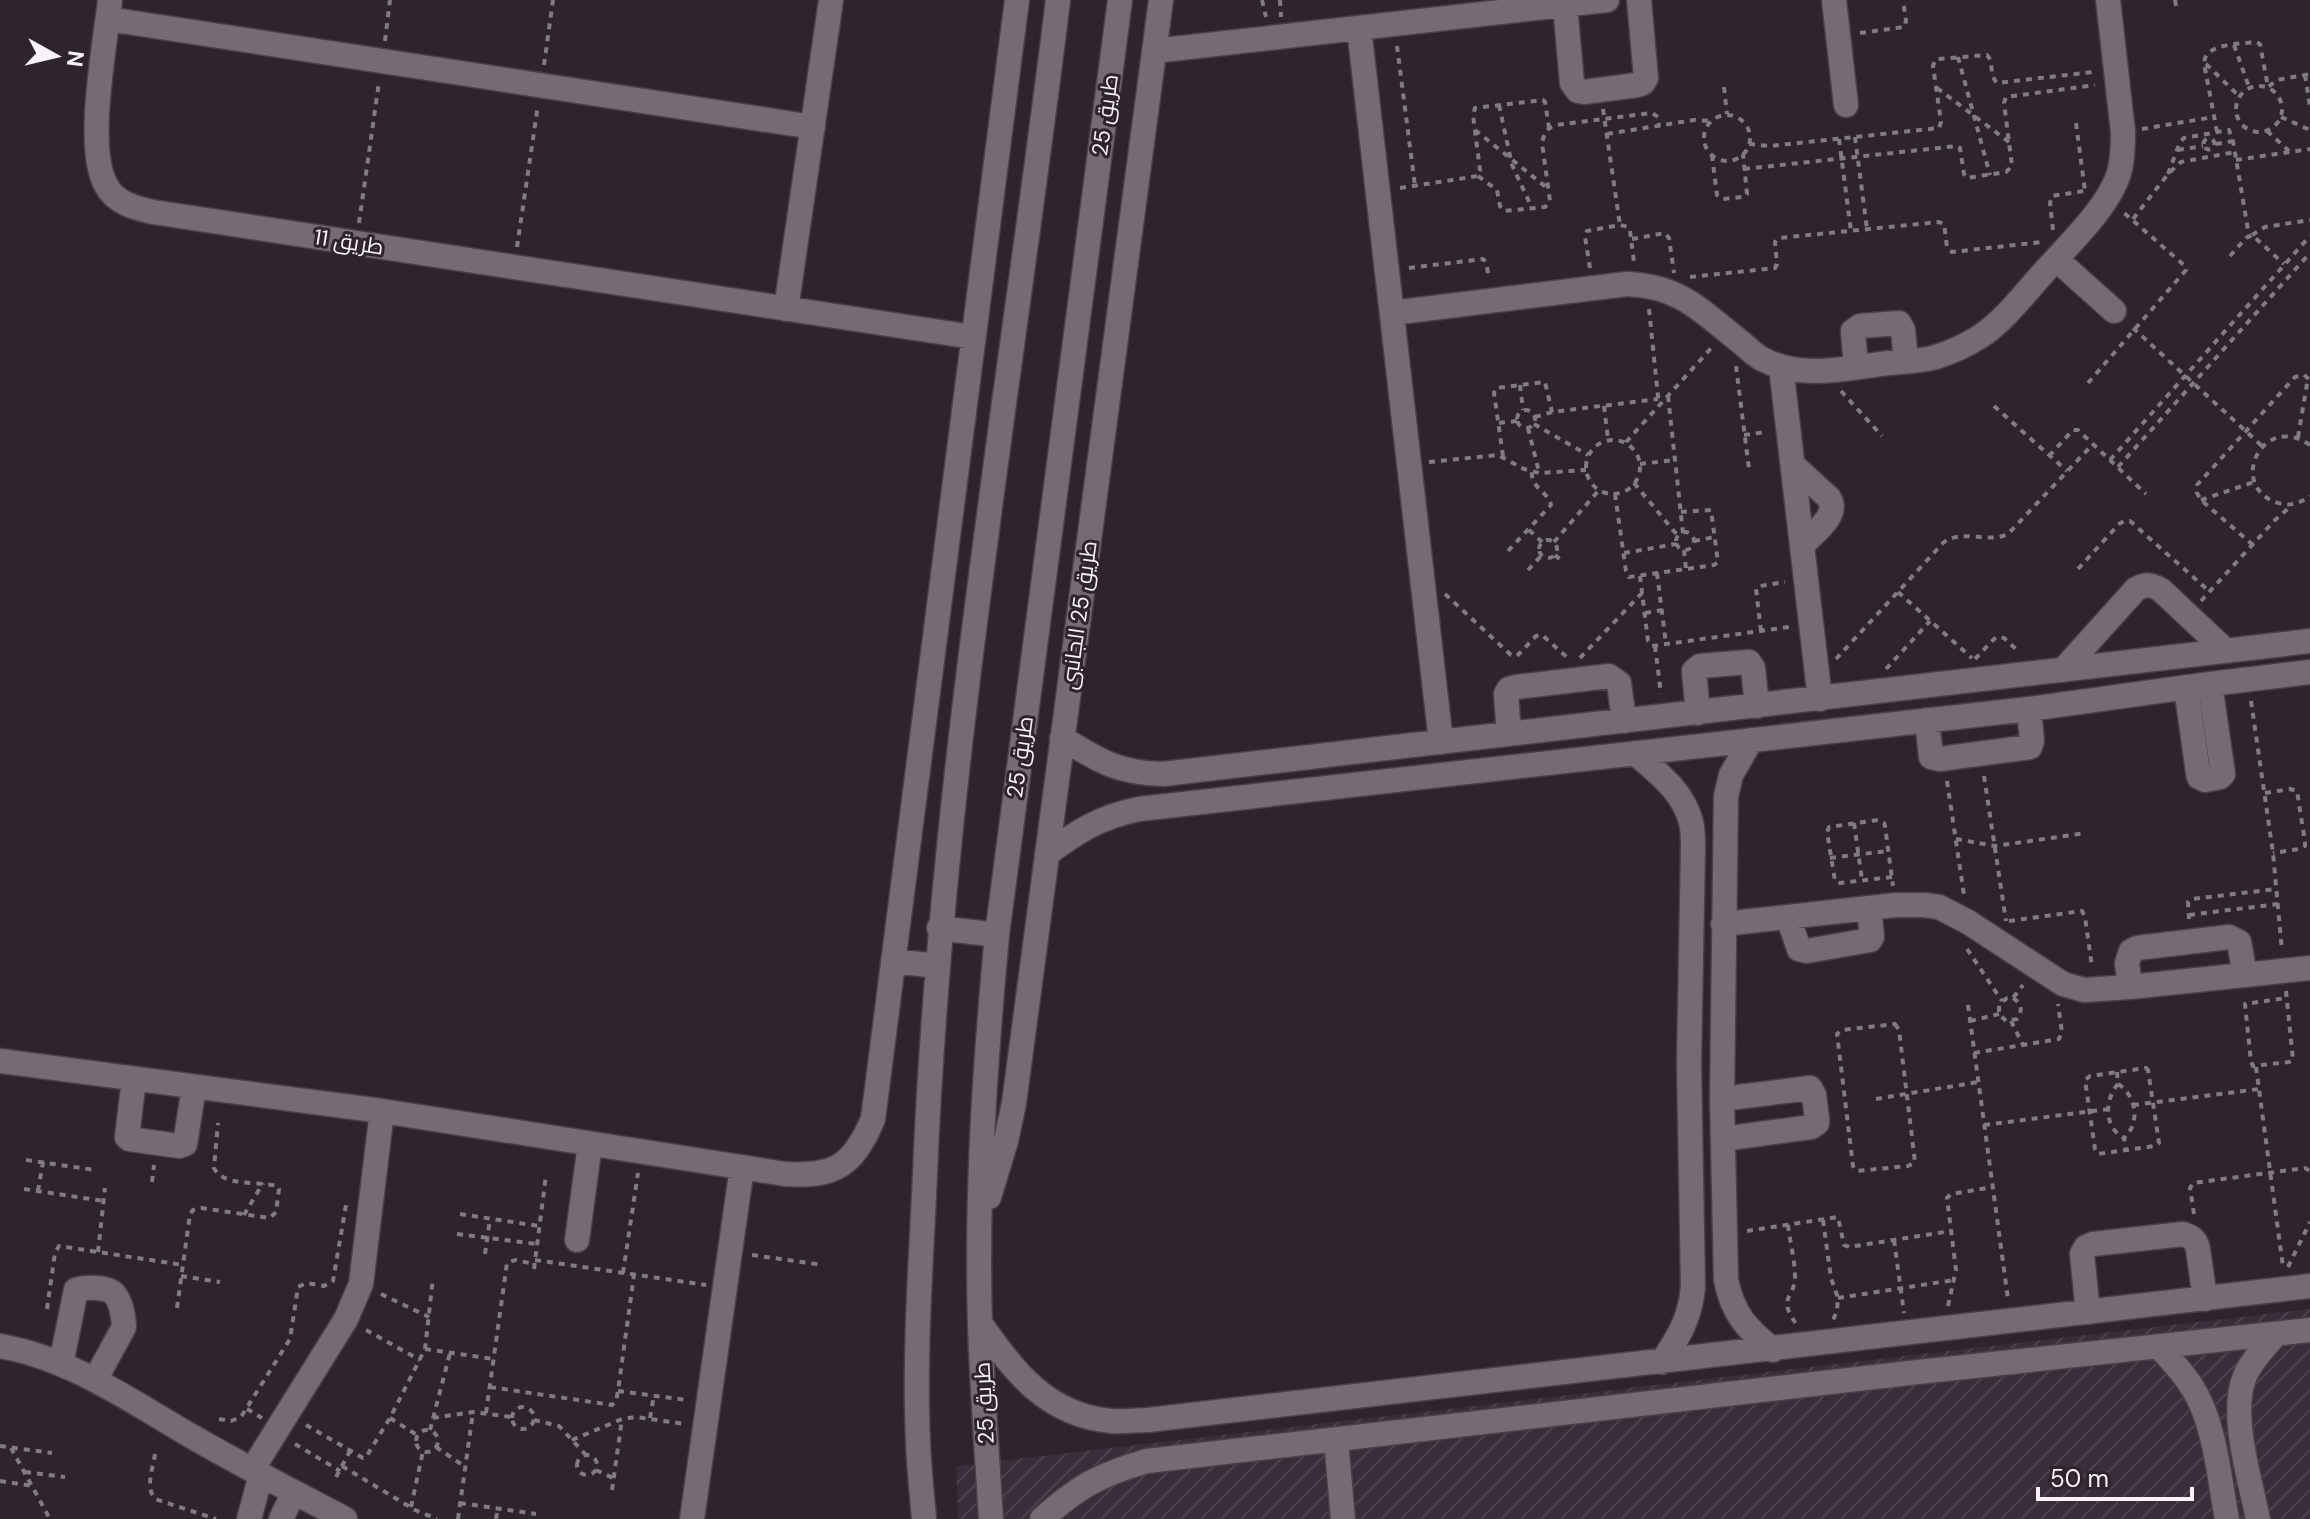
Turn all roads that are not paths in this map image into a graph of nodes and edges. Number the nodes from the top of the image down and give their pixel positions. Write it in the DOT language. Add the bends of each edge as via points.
graph roads {
  1 [pos="831,0"];
  2 [pos="1017,0"];
  3 [pos="1058,0"];
  4 [pos="1120,0"];
  5 [pos="1161,0"];
  6 [pos="1607,0"];
  7 [pos="1639,0"];
  8 [pos="1834,0"];
  9 [pos="2108,0"];
  10 [pos="1565,5"];
  11 [pos="1488,7"];
  12 [pos="109,10"];
  13 [pos="1359,28"];
  14 [pos="1154,51"];
  15 [pos="1846,105"];
  16 [pos="813,127"];
  17 [pos="997,151"];
  18 [pos="1039,155"];
  19 [pos="1088,245"];
  20 [pos="1127,250"];
  21 [pos="2056,259"];
  22 [pos="786,309"];
  23 [pos="2114,311"];
  24 [pos="1392,313"];
  25 [pos="973,337"];
  26 [pos="1906,361"];
  27 [pos="1781,367"];
  28 [pos="1856,367"];
  29 [pos="1793,465"];
  30 [pos="1802,545"];
  31 [pos="2310,641"];
  32 [pos="2225,650"];
  33 [pos="2052,671"];
  34 [pos="2310,672"];
  35 [pos="2210,684"];
  36 [pos="2186,687"];
  37 [pos="1818,689"];
  38 [pos="1757,706"];
  39 [pos="2029,709"];
  40 [pos="1698,713"];
  41 [pos="1927,720"];
  42 [pos="1624,721"];
  43 [pos="1509,734"];
  44 [pos="1062,738"];
  45 [pos="1751,740"];
  46 [pos="1441,742"];
  47 [pos="1635,753"];
  48 [pos="1047,854"];
  49 [pos="1869,908"];
  50 [pos="1788,917"];
  51 [pos="1723,924"];
  52 [pos="939,928"];
  53 [pos="997,935"];
  54 [pos="893,961"];
  55 [pos="937,966"];
  56 [pos="2310,968"];
  57 [pos="2245,975"];
  58 [pos="2130,987"];
  59 [pos="0,1061"];
  60 [pos="134,1079"];
  61 [pos="194,1087"];
  62 [pos="1722,1099"];
  63 [pos="382,1111"];
  64 [pos="1723,1139"];
  65 [pos="590,1144"];
  66 [pos="742,1167"];
  67 [pos="980,1226"];
  68 [pos="577,1240"];
  69 [pos="2310,1286"];
  70 [pos="2205,1299"];
  71 [pos="2088,1312"];
  72 [pos="980,1323"];
  73 [pos="2310,1330"];
  74 [pos="1910,1333"];
  75 [pos="2275,1335"];
  76 [pos="0,1346"];
  77 [pos="2160,1348"];
  78 [pos="1773,1350"];
  79 [pos="1662,1362"];
  80 [pos="61,1364"];
  81 [pos="1918,1372"];
  82 [pos="95,1380"];
  83 [pos="1336,1440"];
  84 [pos="256,1473"];
  85 [pos="294,1492"];
  86 [pos="249,1519"];
  87 [pos="281,1519"];
  88 [pos="345,1519"];
  89 [pos="692,1519"];
  90 [pos="924,1519"];
  91 [pos="991,1519"];
  92 [pos="1042,1519"];
  93 [pos="1343,1519"];
  94 [pos="2227,1519"];
  95 [pos="2258,1519"];
  1 -- 16 [label="street"];
  2 -- 17 [label="street"];
  3 -- 18 [label="street"];
  4 -- 19 [label="street, طريق 25"];
  5 -- 14 [label="street, طريق 25 الجانبى"];
  6 -- 10 [label="street"];
  7 -- 10 [label="street" via="1646,78 1637,85 1584,92 1574,88"];
  8 -- 15 [label="street"];
  9 -- 21 [label="street" via="2123,132 2120,170 2108,199"];
  10 -- 11 [label="street"];
  11 -- 13 [label="street"];
  12 -- 16 [label="street" via="382,61"];
  12 -- 22 [label="street, طريق 11" via="95,133 97,162 106,188 127,205"];
  13 -- 14 [label="street"];
  13 -- 24 [label="street"];
  14 -- 20 [label="street, طريق 25 الجانبى"];
  16 -- 22 [label="street"];
  17 -- 18 [label="street"];
  17 -- 25 [label="street"];
  18 -- 52 [label="street"];
  19 -- 20 [label="street"];
  19 -- 53 [label="street, طريق 25"];
  20 -- 44 [label="street, طريق 25 الجانبى"];
  21 -- 23 [label="street"];
  21 -- 26 [label="street" via="1984,334 1960,349"];
  22 -- 25 [label="street, طريق 11"];
  24 -- 27 [label="street" via="1593,288 1677,287 1760,358"];
  24 -- 46 [label="street"];
  25 -- 54 [label="street"];
  26 -- 28 [label="street"];
  26 -- 28 [label="street" via="1899,323 1860,326 1853,331"];
  27 -- 28 [label="street"];
  27 -- 29 [label="street"];
  29 -- 30 [label="street"];
  29 -- 30 [label="street" via="1833,504"];
  30 -- 37 [label="street"];
  31 -- 32 [label="street"];
  32 -- 33 [label="street"];
  32 -- 33 [label="street" via="2161,590 2144,585"];
  33 -- 37 [label="street" via="1863,693"];
  34 -- 35 [label="street"];
  35 -- 36 [label="street"];
  35 -- 36 [label="street" via="2223,774 2205,780 2198,773"];
  36 -- 39 [label="street"];
  37 -- 38 [label="street"];
  38 -- 40 [label="street"];
  38 -- 40 [label="street" via="1752,664 1715,664 1694,671"];
  39 -- 41 [label="street"];
  39 -- 41 [label="street" via="2030,747 1943,759 1931,757"];
  40 -- 42 [label="street"];
  41 -- 45 [label="street"];
  42 -- 43 [label="street"];
  42 -- 43 [label="street" via="1620,689 1609,676 1509,689"];
  43 -- 46 [label="street"];
  44 -- 46 [label="street" via="1115,768 1139,774"];
  44 -- 48 [label="street, طريق 25 الجانبى"];
  45 -- 47 [label="street"];
  45 -- 51 [label="street" via="1726,796"];
  47 -- 48 [label="street" via="1139,809 1091,824"];
  47 -- 79 [label="street" via="1681,798 1691,822 1693,847 1693,1287 1684,1326"];
  48 -- 67 [label="street, طريق 25 الجانبى" via="1010,1121"];
  49 -- 50 [label="street"];
  49 -- 50 [label="street" via="1870,940 1807,951 1799,949"];
  49 -- 58 [label="street" via="1939,907 1965,932 2074,988"];
  50 -- 51 [label="street"];
  51 -- 62 [label="street"];
  52 -- 53 [label="street"];
  52 -- 55 [label="street"];
  53 -- 67 [label="street, طريق 25"];
  54 -- 55 [label="street"];
  54 -- 66 [label="street" via="873,1119 862,1146 841,1166 814,1176"];
  55 -- 90 [label="street" via="918,1357"];
  56 -- 57 [label="street"];
  57 -- 58 [label="street"];
  57 -- 58 [label="street" via="2235,938 2192,942 2131,951"];
  59 -- 60 [label="street"];
  60 -- 61 [label="street"];
  60 -- 61 [label="street" via="127,1137 132,1140 185,1144"];
  61 -- 63 [label="street"];
  62 -- 64 [label="street"];
  62 -- 64 [label="street" via="1810,1088 1817,1119 1811,1127"];
  63 -- 65 [label="street"];
  63 -- 84 [label="street" via="361,1284"];
  64 -- 78 [label="street" via="1730,1300 1740,1319"];
  65 -- 66 [label="street"];
  65 -- 68 [label="street"];
  66 -- 89 [label="street"];
  67 -- 72 [label="street, طريق 25"];
  69 -- 70 [label="street"];
  70 -- 71 [label="street"];
  70 -- 71 [label="street" via="2198,1249 2190,1236 2108,1242 2086,1247 2082,1254"];
  71 -- 74 [label="street"];
  72 -- 79 [label="street" via="1037,1393 1071,1411 1109,1421"];
  72 -- 91 [label="street, طريق 25"];
  73 -- 75 [label="street"];
  74 -- 78 [label="street"];
  74 -- 81 [label="street"];
  75 -- 77 [label="street"];
  75 -- 95 [label="street" via="2246,1373 2238,1395"];
  76 -- 80 [label="street"];
  77 -- 81 [label="street"];
  77 -- 94 [label="street" via="2202,1406"];
  78 -- 79 [label="street"];
  80 -- 82 [label="street"];
  80 -- 82 [label="street" via="76,1290 111,1291 125,1322"];
  81 -- 83 [label="street"];
  82 -- 84 [label="street"];
  83 -- 92 [label="street" via="1147,1461 1108,1473 1073,1492"];
  83 -- 93 [label="street"];
  84 -- 85 [label="street"];
  84 -- 86 [label="street"];
  85 -- 87 [label="street"];
  85 -- 88 [label="street"];
}
